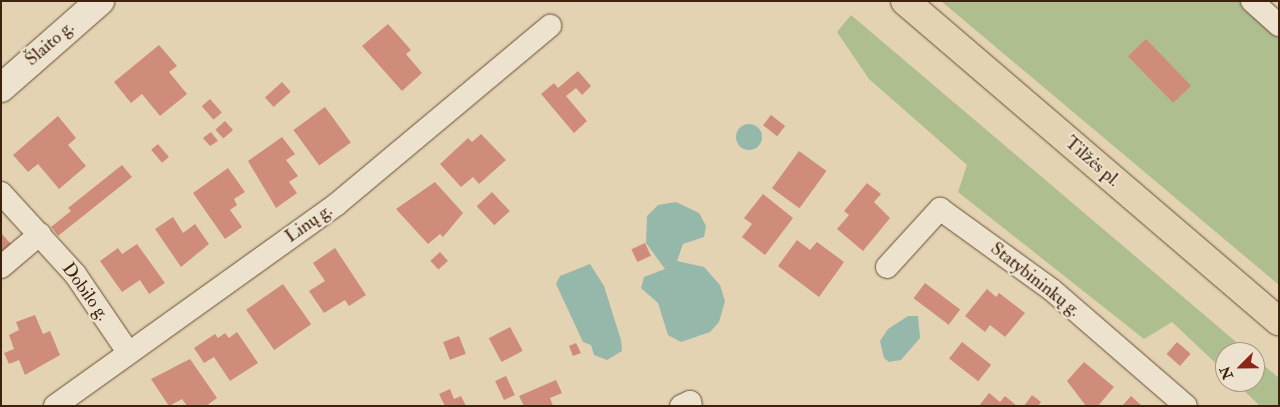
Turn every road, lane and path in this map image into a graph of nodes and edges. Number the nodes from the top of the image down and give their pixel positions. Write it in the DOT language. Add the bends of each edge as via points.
graph roads {
  1 [pos="100,1"];
  2 [pos="905,1"];
  3 [pos="1252,1"];
  4 [pos="1279,25"];
  5 [pos="550,26"];
  6 [pos="1,88"];
  7 [pos="1,193"];
  8 [pos="40,234"];
  9 [pos="887,266"];
  10 [pos="1,267"];
  11 [pos="1279,321"];
  12 [pos="128,352"];
  13 [pos="55,406"];
  14 [pos="681,406"];
  15 [pos="692,406"];
  16 [pos="1186,406"];
  1 -- 6 [label="main road, Šlaito g."];
  2 -- 11 [label="highway, Tilžės pl."];
  3 -- 4 [label="street"];
  5 -- 12 [label="street, Linų g." via="337,204"];
  7 -- 8 [label="street, Dobilo g."];
  8 -- 10 [label="street"];
  8 -- 12 [label="street, Dobilo g." via="75,274"];
  9 -- 16 [label="street, Statybininkų g." via="940,209 1052,290"];
  12 -- 13 [label="street, Linų g."];
  14 -- 15 [label="street" via="690,402"];
}
